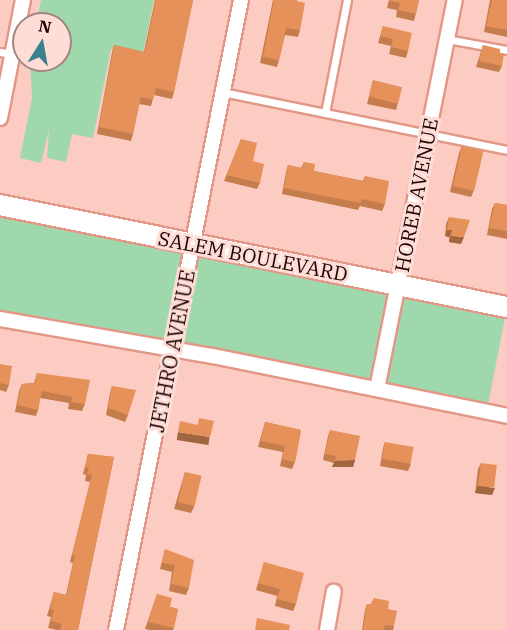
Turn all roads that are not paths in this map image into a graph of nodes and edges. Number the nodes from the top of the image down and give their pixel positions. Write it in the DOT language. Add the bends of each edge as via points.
graph roads {
  1 [pos="23,0"];
  2 [pos="241,0"];
  3 [pos="347,0"];
  4 [pos="455,0"];
  5 [pos="447,39"];
  6 [pos="507,50"];
  7 [pos="6,53"];
  8 [pos="222,92"];
  9 [pos="325,112"];
  10 [pos="0,118"];
  11 [pos="428,134"];
  12 [pos="507,150"];
  13 [pos="0,206"];
  14 [pos="192,244"];
  15 [pos="398,285"];
  16 [pos="507,307"];
  17 [pos="0,319"];
  18 [pos="174,351"];
  19 [pos="377,389"];
  20 [pos="507,416"];
  21 [pos="334,592"];
  22 [pos="116,630"];
  23 [pos="327,630"];
  1 -- 7 [label="street"];
  2 -- 8 [label="street, JETHRO AVENUE"];
  3 -- 9 [label="lane"];
  4 -- 5 [label="street, HOREB AVENUE"];
  5 -- 6 [label="lane"];
  5 -- 11 [label="street, HOREB AVENUE"];
  7 -- 10 [label="street"];
  8 -- 9 [label="lane"];
  8 -- 14 [label="street, JETHRO AVENUE"];
  9 -- 11 [label="lane"];
  11 -- 12 [label="lane"];
  11 -- 15 [label="street, HOREB AVENUE"];
  13 -- 14 [label="street, SALEM BOULEVARD"];
  14 -- 15 [label="street, SALEM BOULEVARD"];
  14 -- 18 [label="street, JETHRO AVENUE"];
  15 -- 16 [label="street, SALEM BOULEVARD"];
  15 -- 19 [label="street, HOREB AVENUE"];
  17 -- 18 [label="street"];
  18 -- 19 [label="street"];
  18 -- 22 [label="street, JETHRO AVENUE"];
  19 -- 20 [label="street"];
  21 -- 23 [label="street"];
}
